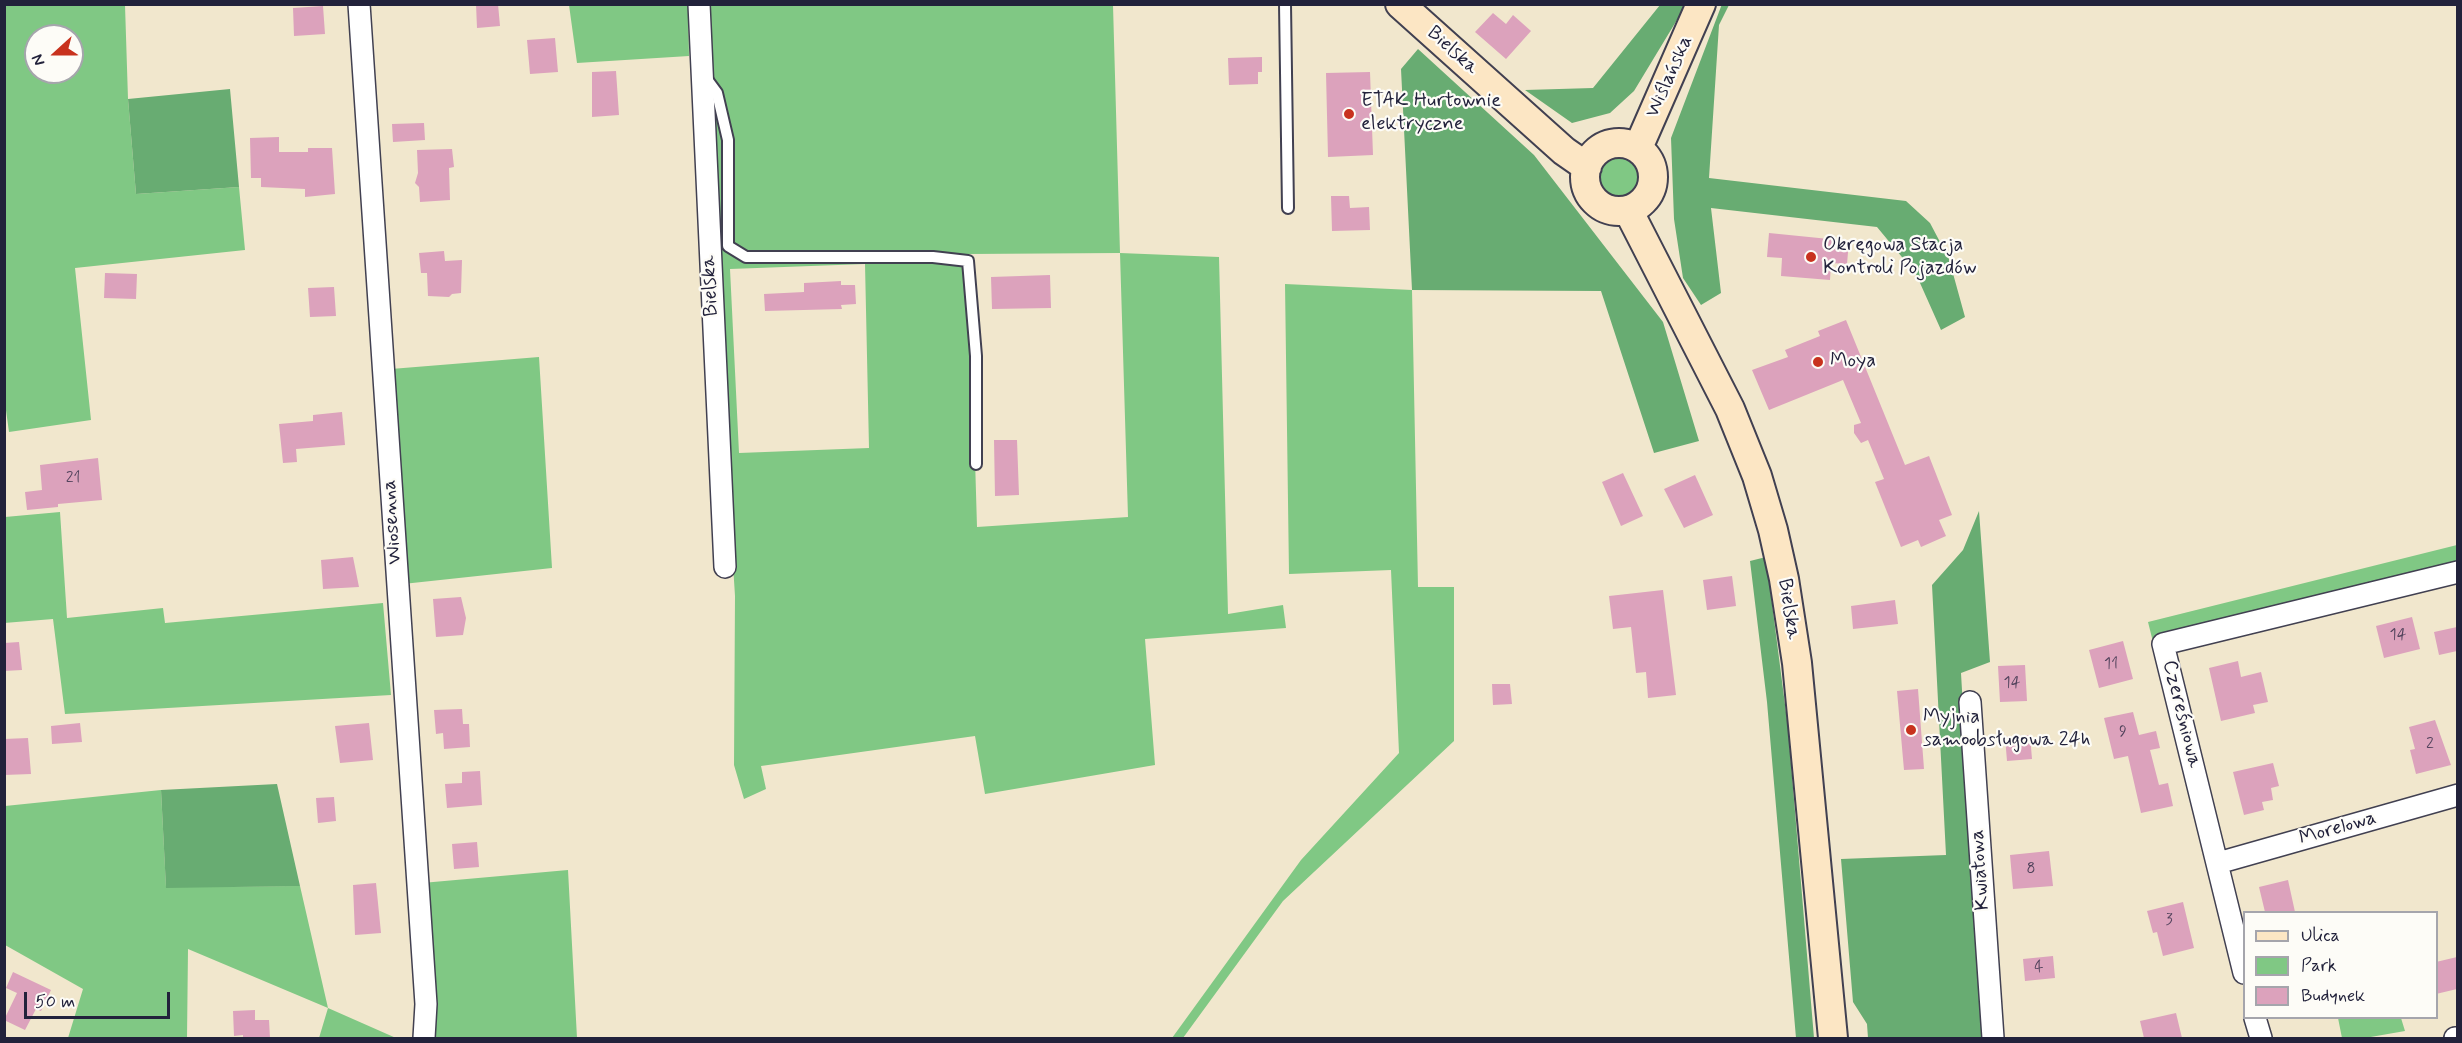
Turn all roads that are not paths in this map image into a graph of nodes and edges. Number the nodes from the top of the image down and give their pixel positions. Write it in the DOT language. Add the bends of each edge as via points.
graph roads {
  1 [pos="359,4"];
  2 [pos="699,4"];
  3 [pos="1286,4"];
  4 [pos="1400,4"];
  5 [pos="1701,4"];
  6 [pos="700,71"];
  7 [pos="1638,148"];
  8 [pos="1587,167"];
  9 [pos="1288,208"];
  10 [pos="1628,210"];
  11 [pos="976,464"];
  12 [pos="725,567"];
  13 [pos="2457,572"];
  14 [pos="1970,702"];
  15 [pos="2457,795"];
  16 [pos="2218,863"];
  17 [pos="2243,969"];
  18 [pos="2255,1019"];
  19 [pos="424,1038"];
  20 [pos="1833,1038"];
  21 [pos="1993,1038"];
  22 [pos="2260,1038"];
  1 -- 19 [label="street, Wiosenna" via="426,1004"];
  2 -- 6 [label="street, Bielska"];
  3 -- 9 [label="lane"];
  4 -- 8 [label="street, Bielska" via="1564,151"];
  5 -- 7 [label="street, Wiślańska"];
  6 -- 11 [label="lane" via="717,93 728,140 728,246 746,257 933,257 968,261 976,356"];
  6 -- 12 [label="street, Bielska"];
  7 -- 8 [label="street" via="1608,145 1591,158"];
  7 -- 10 [label="street" via="1652,166 1654,177 1647,198"];
  8 -- 10 [label="street" via="1591,197 1607,209"];
  10 -- 20 [label="street, Bielska" via="1730,409 1757,476 1773,530 1797,663"];
  13 -- 16 [label="street, Czereśniowa" via="2163,644"];
  14 -- 21 [label="street, Kwiatowa"];
  15 -- 16 [label="street, Morelowa"];
  16 -- 17 [label="street, Czereśniowa"];
  18 -- 22 [label="street"];
}
